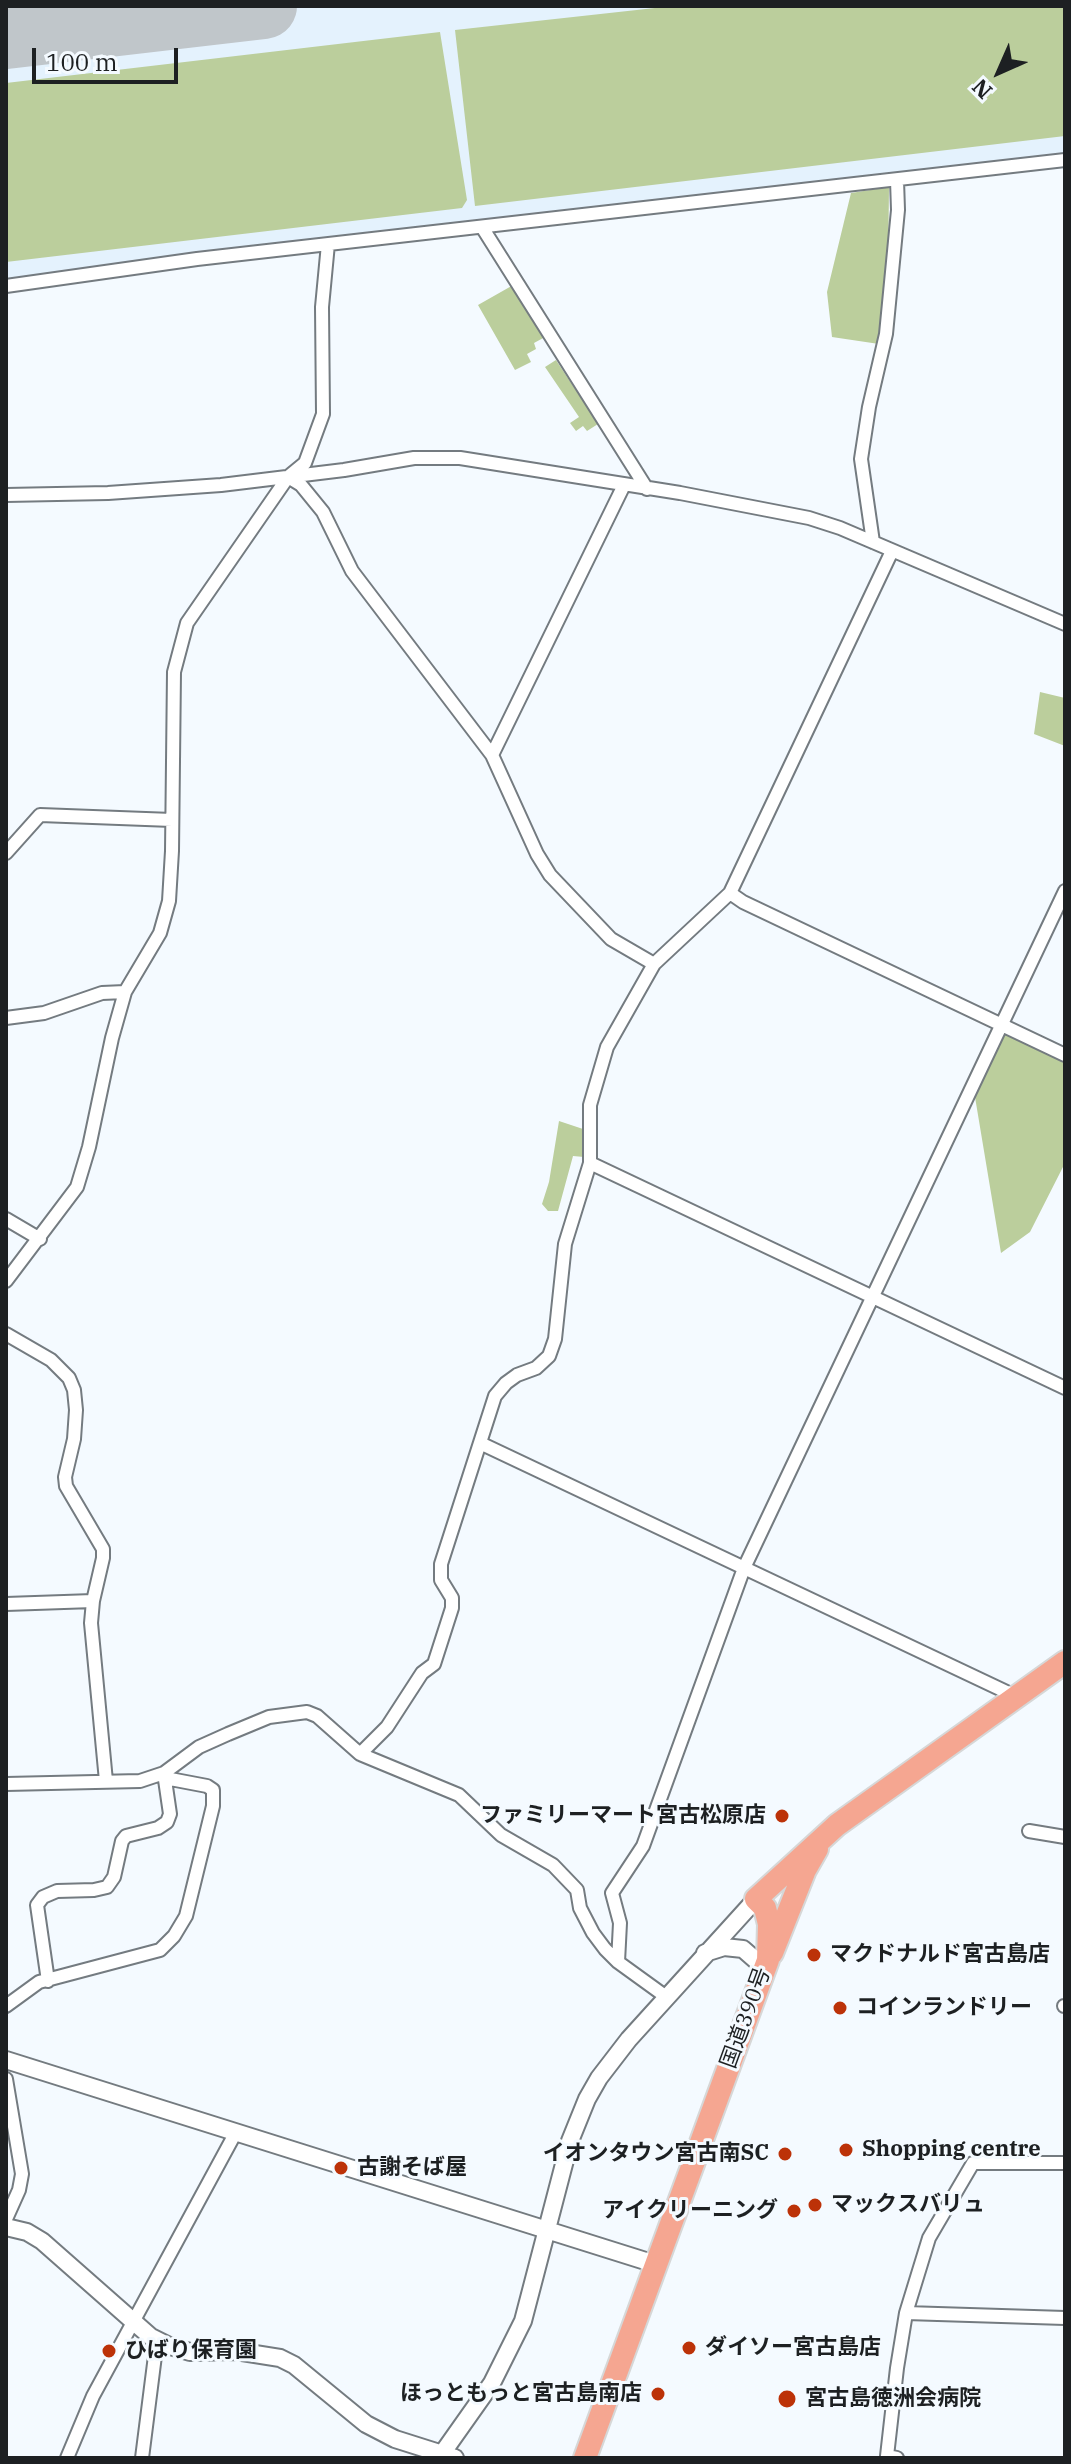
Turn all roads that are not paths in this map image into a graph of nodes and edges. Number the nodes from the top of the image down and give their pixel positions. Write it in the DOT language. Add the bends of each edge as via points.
graph roads {
  1 [pos="1065,160"];
  2 [pos="897,180"];
  3 [pos="482,227"];
  4 [pos="328,244"];
  5 [pos="6,286"];
  6 [pos="288,477"];
  7 [pos="624,485"];
  8 [pos="647,489"];
  9 [pos="6,495"];
  10 [pos="873,542"];
  11 [pos="892,551"];
  12 [pos="1065,624"];
  13 [pos="492,755"];
  14 [pos="172,820"];
  15 [pos="6,853"];
  16 [pos="1065,891"];
  17 [pos="730,893"];
  18 [pos="654,964"];
  19 [pos="125,992"];
  20 [pos="6,1018"];
  21 [pos="1001,1024"];
  22 [pos="1065,1055"];
  23 [pos="590,1163"];
  24 [pos="6,1219"];
  25 [pos="40,1239"];
  26 [pos="6,1281"];
  27 [pos="872,1298"];
  28 [pos="6,1334"];
  29 [pos="1065,1388"];
  30 [pos="480,1443"];
  31 [pos="744,1568"];
  32 [pos="93,1601"];
  33 [pos="6,1604"];
  34 [pos="1065,1662"];
  35 [pos="1017,1697"];
  36 [pos="360,1754"];
  37 [pos="164,1776"];
  38 [pos="106,1781"];
  39 [pos="6,1784"];
  40 [pos="1029,1831"];
  41 [pos="825,1834"];
  42 [pos="1065,1837"];
  43 [pos="756,1899"];
  44 [pos="705,1953"];
  45 [pos="618,1962"];
  46 [pos="766,1966"];
  47 [pos="48,1981"];
  48 [pos="665,1996"];
  49 [pos="6,2006"];
  50 [pos="6,2060"];
  51 [pos="6,2079"];
  52 [pos="236,2132"];
  53 [pos="1065,2163"];
  54 [pos="6,2219"];
  55 [pos="6,2227"];
  56 [pos="546,2230"];
  57 [pos="655,2264"];
  58 [pos="906,2313"];
  59 [pos="1065,2318"];
  60 [pos="135,2322"];
  61 [pos="157,2340"];
  62 [pos="446,2457"];
  63 [pos="67,2458"];
  64 [pos="142,2458"];
  65 [pos="585,2458"];
  66 [pos="897,2458"];
  1 -- 2 [label="street"];
  2 -- 3 [label="street"];
  2 -- 10 [label="street" via="886,334 861,459"];
  3 -- 4 [label="street"];
  3 -- 8 [label="street"];
  4 -- 5 [label="street"];
  4 -- 6 [label="street" via="322,307 323,414 305,463"];
  6 -- 7 [label="street" via="434,457"];
  6 -- 9 [label="street" via="108,493"];
  6 -- 13 [label="street" via="323,512 352,571"];
  6 -- 14 [label="street" via="187,623 174,672"];
  7 -- 8 [label="street"];
  7 -- 13 [label="street"];
  8 -- 10 [label="street" via="809,518"];
  10 -- 11 [label="street"];
  11 -- 12 [label="street"];
  11 -- 17 [label="street"];
  13 -- 18 [label="street" via="550,875 611,939"];
  14 -- 15 [label="street" via="40,815"];
  14 -- 19 [label="street" via="166,912 160,933"];
  16 -- 21 [label="street"];
  17 -- 18 [label="street"];
  17 -- 21 [label="street"];
  18 -- 23 [label="street" via="598,1073 590,1105"];
  19 -- 20 [label="street"];
  19 -- 25 [label="street" via="84,1169 70,1199"];
  21 -- 22 [label="street"];
  21 -- 27 [label="street"];
  23 -- 27 [label="street"];
  23 -- 30 [label="street" via="565,1244 549,1356 495,1396"];
  24 -- 25 [label="street"];
  25 -- 26 [label="street"];
  27 -- 29 [label="street"];
  27 -- 31 [label="street"];
  28 -- 32 [label="street" via="51,1360 74,1390 66,1486 103,1549"];
  30 -- 31 [label="street"];
  30 -- 36 [label="street" via="441,1564 452,1608 434,1664"];
  31 -- 35 [label="street"];
  31 -- 45 [label="street" via="647,1835 612,1893 620,1923"];
  32 -- 33 [label="street"];
  32 -- 38 [label="street"];
  34 -- 35 [label="highway"];
  35 -- 41 [label="highway"];
  36 -- 37 [label="street" via="317,1716 293,1712 199,1747"];
  36 -- 45 [label="street" via="451,1789 501,1835 553,1865 577,1890 593,1933"];
  37 -- 38 [label="street"];
  37 -- 47 [label="street" via="167,1822 126,1836 107,1887 57,1891 37,1905"];
  37 -- 47 [label="street" via="213,1790 186,1916 160,1950"];
  38 -- 39 [label="street"];
  40 -- 42 [label="street"];
  41 -- 43 [label="highway"];
  41 -- 46 [label="highway"];
  43 -- 44 [label="street"];
  43 -- 46 [label="highway, 国道390号" via="769,1924"];
  44 -- 46 [label="street" via="743,1949"];
  44 -- 48 [label="street"];
  45 -- 48 [label="street"];
  46 -- 57 [label="highway, 国道390号"];
  47 -- 49 [label="street"];
  48 -- 56 [label="street" via="587,2099"];
  50 -- 52 [label="street"];
  51 -- 54 [label="street" via="22,2174"];
  52 -- 56 [label="street"];
  52 -- 60 [label="street"];
  53 -- 58 [label="street" via="973,2163 929,2238"];
  55 -- 60 [label="street" via="42,2241"];
  56 -- 57 [label="street"];
  56 -- 62 [label="street" via="523,2321"];
  57 -- 65 [label="highway, 国道390号"];
  58 -- 59 [label="street"];
  58 -- 66 [label="street" via="887,2456"];
  60 -- 61 [label="street"];
  60 -- 63 [label="street" via="85,2411"];
  61 -- 62 [label="street" via="190,2352 236,2351 280,2358 366,2424"];
  61 -- 64 [label="street"];
}
